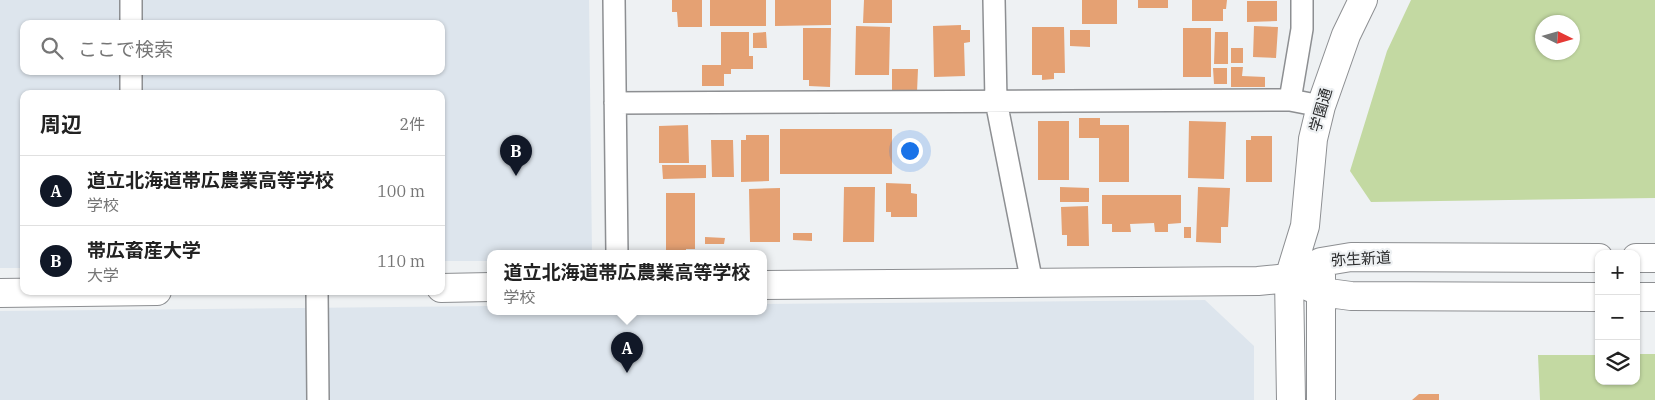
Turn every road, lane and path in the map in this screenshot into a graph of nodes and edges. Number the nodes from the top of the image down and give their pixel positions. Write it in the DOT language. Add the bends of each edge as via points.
graph roads {
  1 [pos="131,0"];
  2 [pos="614,0"];
  3 [pos="994,0"];
  4 [pos="1302,0"];
  5 [pos="1363,0"];
  6 [pos="131,20"];
  7 [pos="131,75"];
  8 [pos="131,90"];
  9 [pos="1290,100"];
  10 [pos="996,101"];
  11 [pos="616,103"];
  12 [pos="1321,106"];
  13 [pos="1305,226"];
  14 [pos="617,250"];
  15 [pos="1595,258"];
  16 [pos="1640,258"];
  17 [pos="1655,258"];
  18 [pos="1321,262"];
  19 [pos="1290,278"];
  20 [pos="1032,283"];
  21 [pos="767,286"];
  22 [pos="487,287"];
  23 [pos="445,288"];
  24 [pos="1321,292"];
  25 [pos="0,293"];
  26 [pos="20,293"];
  27 [pos="317,295"];
  28 [pos="1595,297"];
  29 [pos="1640,297"];
  30 [pos="1655,297"];
  31 [pos="318,400"];
  32 [pos="1290,400"];
  33 [pos="1321,400"];
  1 -- 6 [label="street"];
  2 -- 11 [label="street"];
  3 -- 10 [label="street"];
  4 -- 9 [label="street" via="1302,29"];
  5 -- 12 [label="street, 学園通" via="1346,35"];
  7 -- 8 [label="street"];
  9 -- 10 [label="street"];
  9 -- 12 [label="street"];
  10 -- 11 [label="street"];
  10 -- 20 [label="street"];
  11 -- 14 [label="street"];
  12 -- 13 [label="street, 学園通" via="1313,140"];
  13 -- 18 [label="street, 学園通"];
  13 -- 19 [label="street, 学園通"];
  15 -- 18 [label="street, 弥生新道" via="1351,257"];
  16 -- 17 [label="street"];
  18 -- 19 [label="street, 弥生新道"];
  18 -- 24 [label="street, 学園通"];
  19 -- 20 [label="street"];
  19 -- 24 [label="street"];
  19 -- 32 [label="street, 学園通"];
  20 -- 21 [label="street"];
  22 -- 23 [label="street"];
  24 -- 28 [label="street" via="1351,296"];
  24 -- 33 [label="street, 学園通"];
  25 -- 26 [label="street"];
  27 -- 31 [label="street"];
  29 -- 30 [label="street"];
}
